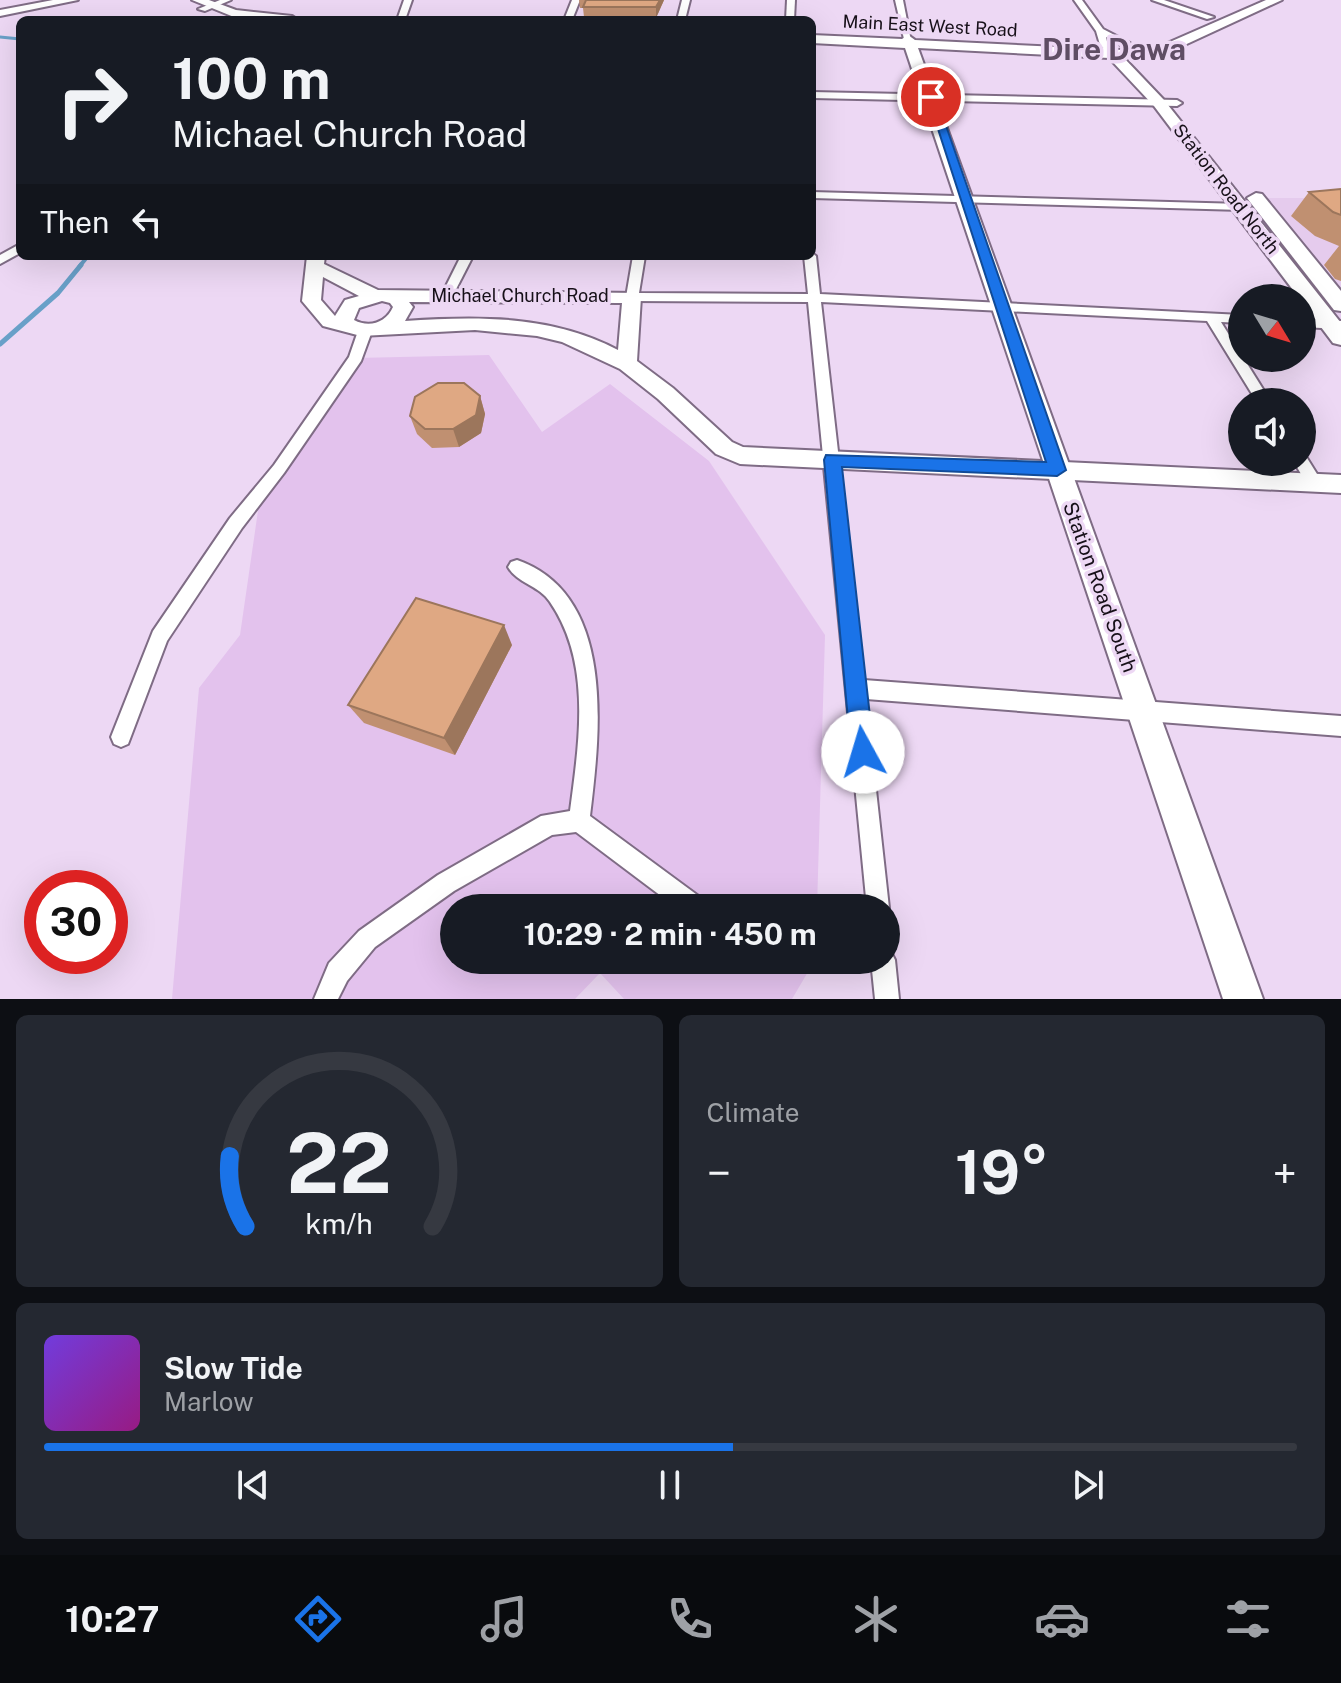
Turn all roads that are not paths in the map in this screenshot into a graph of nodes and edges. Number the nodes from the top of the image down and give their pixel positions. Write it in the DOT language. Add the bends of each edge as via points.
graph roads {
  1 [pos="72,0"];
  2 [pos="182,0"];
  3 [pos="227,0"];
  4 [pos="899,0"];
  5 [pos="1078,0"];
  6 [pos="1156,0"];
  7 [pos="1251,0"];
  8 [pos="1276,0"];
  9 [pos="203,5"];
  10 [pos="0,13"];
  11 [pos="228,16"];
  12 [pos="254,16"];
  13 [pos="1210,17"];
  14 [pos="816,38"];
  15 [pos="908,40"];
  16 [pos="1116,46"];
  17 [pos="816,95"];
  18 [pos="931,97"];
  19 [pos="1168,103"];
  20 [pos="816,195"];
  21 [pos="967,201"];
  22 [pos="1242,207"];
  23 [pos="465,260"];
  24 [pos="638,260"];
  25 [pos="810,260"];
  26 [pos="315,261"];
  27 [pos="448,294"];
  28 [pos="382,296"];
  29 [pos="632,297"];
  30 [pos="815,298"];
  31 [pos="1341,305"];
  32 [pos="1003,308"];
  33 [pos="1211,317"];
  34 [pos="1228,318"];
  35 [pos="1316,325"];
  36 [pos="365,329"];
  37 [pos="1337,329"];
  38 [pos="627,363"];
  39 [pos="1255,388"];
  40 [pos="832,460"];
  41 [pos="1057,470"];
  42 [pos="1310,476"];
  43 [pos="1314,482"];
  44 [pos="1341,484"];
  45 [pos="517,567"];
  46 [pos="856,689"];
  47 [pos="1144,710"];
  48 [pos="1341,726"];
  49 [pos="121,737"];
  50 [pos="579,821"];
  51 [pos="677,894"];
  52 [pos="877,894"];
  53 [pos="884,974"];
  54 [pos="326,999"];
  55 [pos="887,999"];
  56 [pos="1243,999"];
  1 -- 10 [label="main road"];
  2 -- 9 [label="main road"];
  3 -- 9 [label="street"];
  4 -- 15 [label="street"];
  5 -- 16 [label="street"];
  6 -- 13 [label="street"];
  7 -- 13 [label="main road, Main East West Road"];
  8 -- 16 [label="main road, Main East West Road" via="1158,52"];
  9 -- 11 [label="main road"];
  9 -- 12 [label="main road"];
  13 -- 16 [label="main road, Main East West Road" via="1156,42"];
  14 -- 15 [label="main road, Main East West Road"];
  15 -- 16 [label="main road, Main East West Road"];
  15 -- 18 [label="main road, Station Road South"];
  16 -- 19 [label="main road, Station Road North"];
  17 -- 18 [label="street"];
  18 -- 19 [label="street"];
  18 -- 21 [label="main road, Station Road South"];
  19 -- 22 [label="main road, Station Road North"];
  19 -- 31 [label="main road, Station Road North"];
  20 -- 21 [label="street"];
  21 -- 22 [label="street"];
  21 -- 32 [label="main road, Station Road South"];
  22 -- 37 [label="main road, Station Road North"];
  23 -- 27 [label="street"];
  24 -- 29 [label="street"];
  25 -- 30 [label="street"];
  26 -- 28 [label="main road"];
  26 -- 36 [label="main road" via="311,301 330,322"];
  27 -- 28 [label="main road, Michael Church Road"];
  27 -- 29 [label="main road, Michael Church Road"];
  28 -- 36 [label="main road" via="348,308 344,317"];
  28 -- 36 [label="main road" via="401,303 402,313 392,324"];
  29 -- 30 [label="street"];
  29 -- 38 [label="main road, Michael Church Road"];
  30 -- 32 [label="street"];
  30 -- 40 [label="street"];
  32 -- 33 [label="street"];
  32 -- 41 [label="main road, Station Road South"];
  33 -- 34 [label="street"];
  33 -- 39 [label="street"];
  35 -- 37 [label="street"];
  36 -- 38 [label="main road, Michael Church Road" via="464,324 541,328"];
  36 -- 49 [label="street" via="356,358 159,637"];
  38 -- 40 [label="main road, Michael Church Road" via="724,448 775,459"];
  40 -- 41 [label="main road, Michael Church Road"];
  40 -- 46 [label="street"];
  41 -- 43 [label="main road, Michael Church Road"];
  41 -- 47 [label="main road, Station Road South"];
  42 -- 43 [label="street"];
  43 -- 44 [label="main road, Michael Church Road"];
  45 -- 50 [label="street" via="555,593 577,634 588,674 589,735"];
  46 -- 47 [label="street"];
  46 -- 52 [label="street"];
  47 -- 48 [label="street"];
  47 -- 56 [label="main road, Station Road South"];
  50 -- 51 [label="street"];
  50 -- 54 [label="street" via="549,824 446,883 367,939 338,972"];
  53 -- 55 [label="street"];
}
